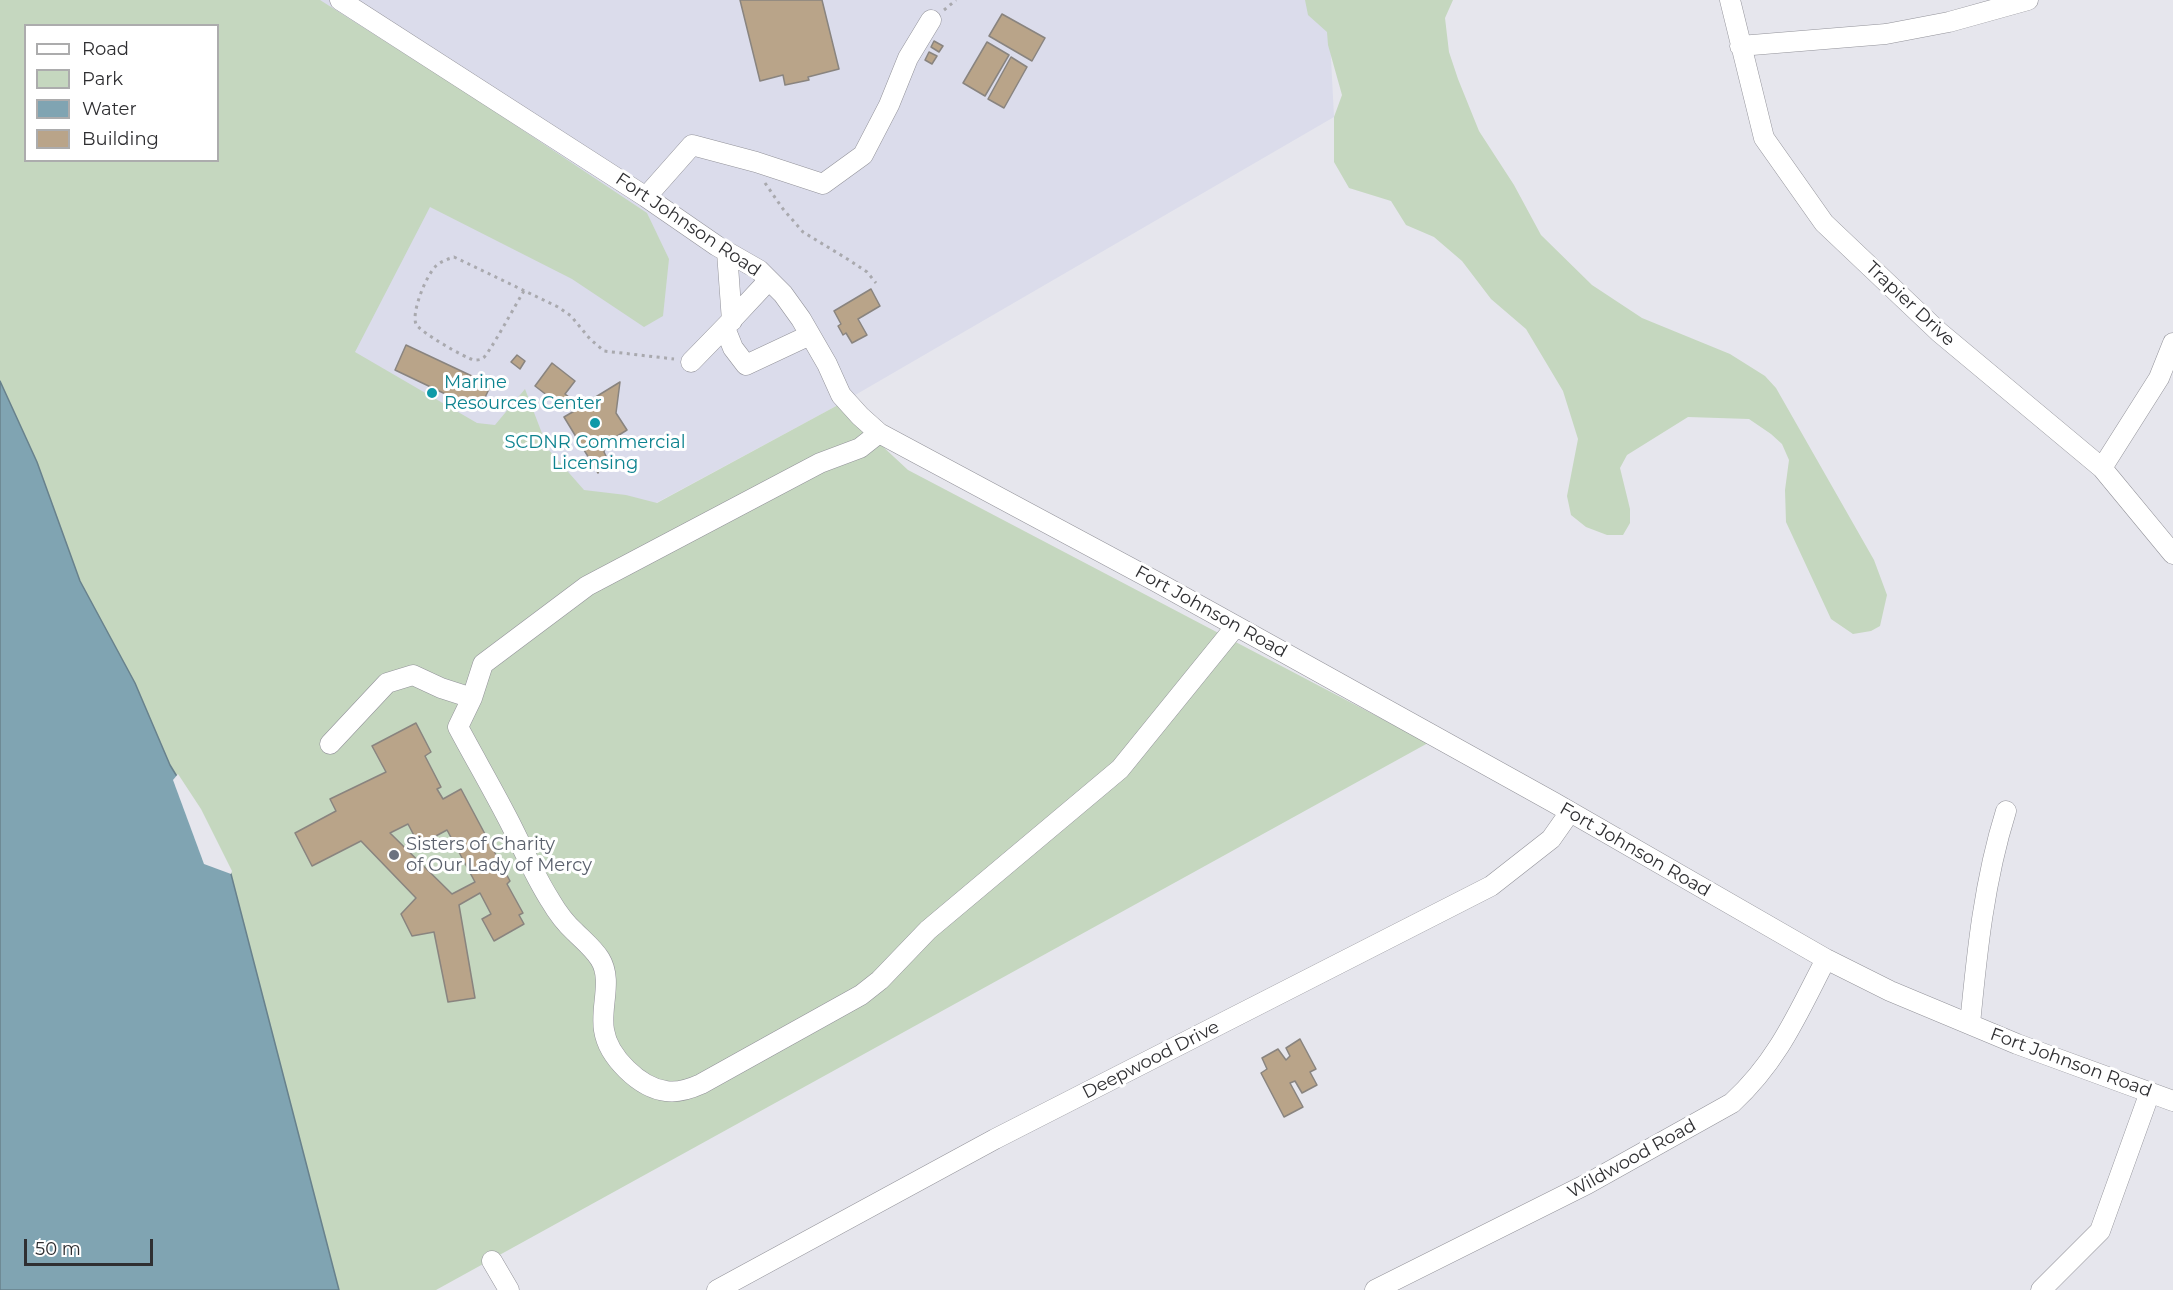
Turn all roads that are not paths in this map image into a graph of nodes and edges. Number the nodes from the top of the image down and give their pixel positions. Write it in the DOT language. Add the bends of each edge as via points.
graph roads {
  1 [pos="340,0"];
  2 [pos="1730,0"];
  3 [pos="2028,0"];
  4 [pos="931,20"];
  5 [pos="1740,46"];
  6 [pos="646,197"];
  7 [pos="727,252"];
  8 [pos="769,280"];
  9 [pos="728,324"];
  10 [pos="810,335"];
  11 [pos="2173,343"];
  12 [pos="691,362"];
  13 [pos="879,433"];
  14 [pos="2102,468"];
  15 [pos="2173,554"];
  16 [pos="1236,626"];
  17 [pos="472,698"];
  18 [pos="330,744"];
  19 [pos="2006,811"];
  20 [pos="1570,812"];
  21 [pos="1826,958"];
  22 [pos="1970,1024"];
  23 [pos="2150,1092"];
  24 [pos="2173,1101"];
  25 [pos="492,1261"];
  26 [pos="509,1290"];
  27 [pos="717,1290"];
  28 [pos="1375,1290"];
  29 [pos="2041,1290"];
  1 -- 6 [label="street, Fort Johnson Road"];
  2 -- 5 [label="street, Trapier Drive"];
  3 -- 5 [label="street" via="1886,34"];
  4 -- 6 [label="street" via="908,58 863,155 823,184 692,145"];
  5 -- 14 [label="street, Trapier Drive" via="1764,138 1824,223 1939,332"];
  6 -- 7 [label="street, Fort Johnson Road"];
  7 -- 8 [label="street, Fort Johnson Road"];
  7 -- 9 [label="street"];
  8 -- 9 [label="street"];
  8 -- 10 [label="street, Fort Johnson Road"];
  9 -- 10 [label="street" via="733,348 746,365"];
  9 -- 12 [label="street"];
  10 -- 13 [label="street, Fort Johnson Road" via="841,395"];
  11 -- 14 [label="street" via="2159,378"];
  13 -- 16 [label="street, Fort Johnson Road"];
  13 -- 17 [label="street" via="860,448 819,463 587,586 483,664"];
  14 -- 15 [label="street, Trapier Drive"];
  16 -- 17 [label="street" via="1120,769 928,930 880,980 838,1010 718,1075 677,1091 656,1089 635,1076 612,1052 603,1029 606,972 589,944 562,919 549,900 458,727"];
  16 -- 20 [label="street, Fort Johnson Road"];
  17 -- 18 [label="street" via="413,675 387,683"];
  19 -- 22 [label="street" via="1985,891"];
  20 -- 21 [label="street, Fort Johnson Road"];
  20 -- 27 [label="street, Deepwood Drive" via="1551,840 1491,886 995,1139"];
  21 -- 22 [label="street, Fort Johnson Road" via="1890,991"];
  21 -- 28 [label="street, Wildwood Road" via="1783,1044 1752,1085 1732,1103 1587,1184"];
  22 -- 23 [label="street, Fort Johnson Road"];
  23 -- 24 [label="street, Fort Johnson Road"];
  23 -- 29 [label="street" via="2100,1231"];
  25 -- 26 [label="street"];
}
